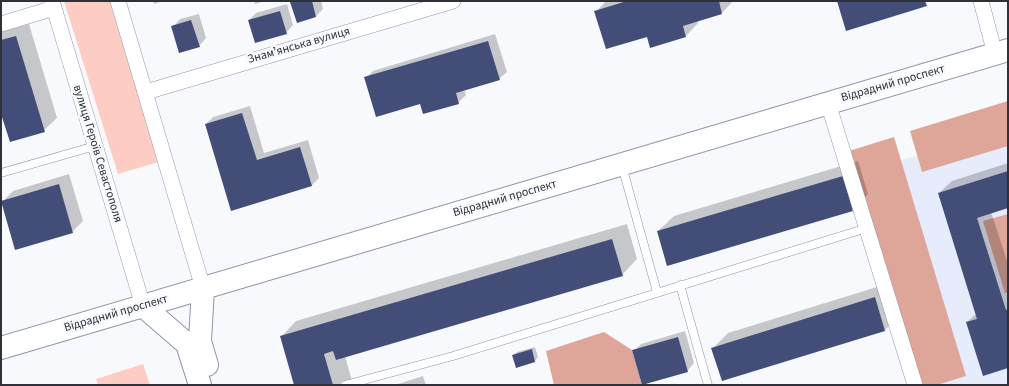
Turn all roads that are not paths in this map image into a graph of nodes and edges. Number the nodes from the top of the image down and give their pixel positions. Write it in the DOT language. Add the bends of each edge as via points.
graph roads {
  1 [pos="118,1"];
  2 [pos="454,1"];
  3 [pos="981,1"];
  4 [pos="53,5"];
  5 [pos="1,24"];
  6 [pos="1001,52"];
  7 [pos="146,92"];
  8 [pos="828,103"];
  9 [pos="95,146"];
  10 [pos="622,164"];
  11 [pos="1,173"];
  12 [pos="867,228"];
  13 [pos="680,285"];
  14 [pos="203,288"];
  15 [pos="657,292"];
  16 [pos="143,306"];
  17 [pos="1,348"];
  18 [pos="350,384"];
  19 [pos="200,385"];
  20 [pos="212,385"];
  21 [pos="708,385"];
  22 [pos="915,385"];
  1 -- 7 [label="street"];
  2 -- 7 [label="street, Знамʼянська вулиця"];
  3 -- 6 [label="street"];
  4 -- 5 [label="street"];
  4 -- 9 [label="street, вулиця Героїв Севастополя"];
  6 -- 8 [label="main road, Відрадний проспект"];
  7 -- 14 [label="street"];
  8 -- 10 [label="main road, Відрадний проспект"];
  8 -- 12 [label="street"];
  9 -- 11 [label="lane"];
  9 -- 16 [label="street, вулиця Героїв Севастополя"];
  10 -- 14 [label="main road, Відрадний проспект"];
  10 -- 15 [label="lane"];
  12 -- 13 [label="lane"];
  12 -- 22 [label="street"];
  13 -- 15 [label="lane"];
  13 -- 21 [label="lane"];
  14 -- 16 [label="main road, Відрадний проспект"];
  14 -- 20 [label="main road" via="200,341"];
  15 -- 18 [label="lane"];
  16 -- 17 [label="main road, Відрадний проспект"];
  16 -- 19 [label="main road" via="187,344"];
}
